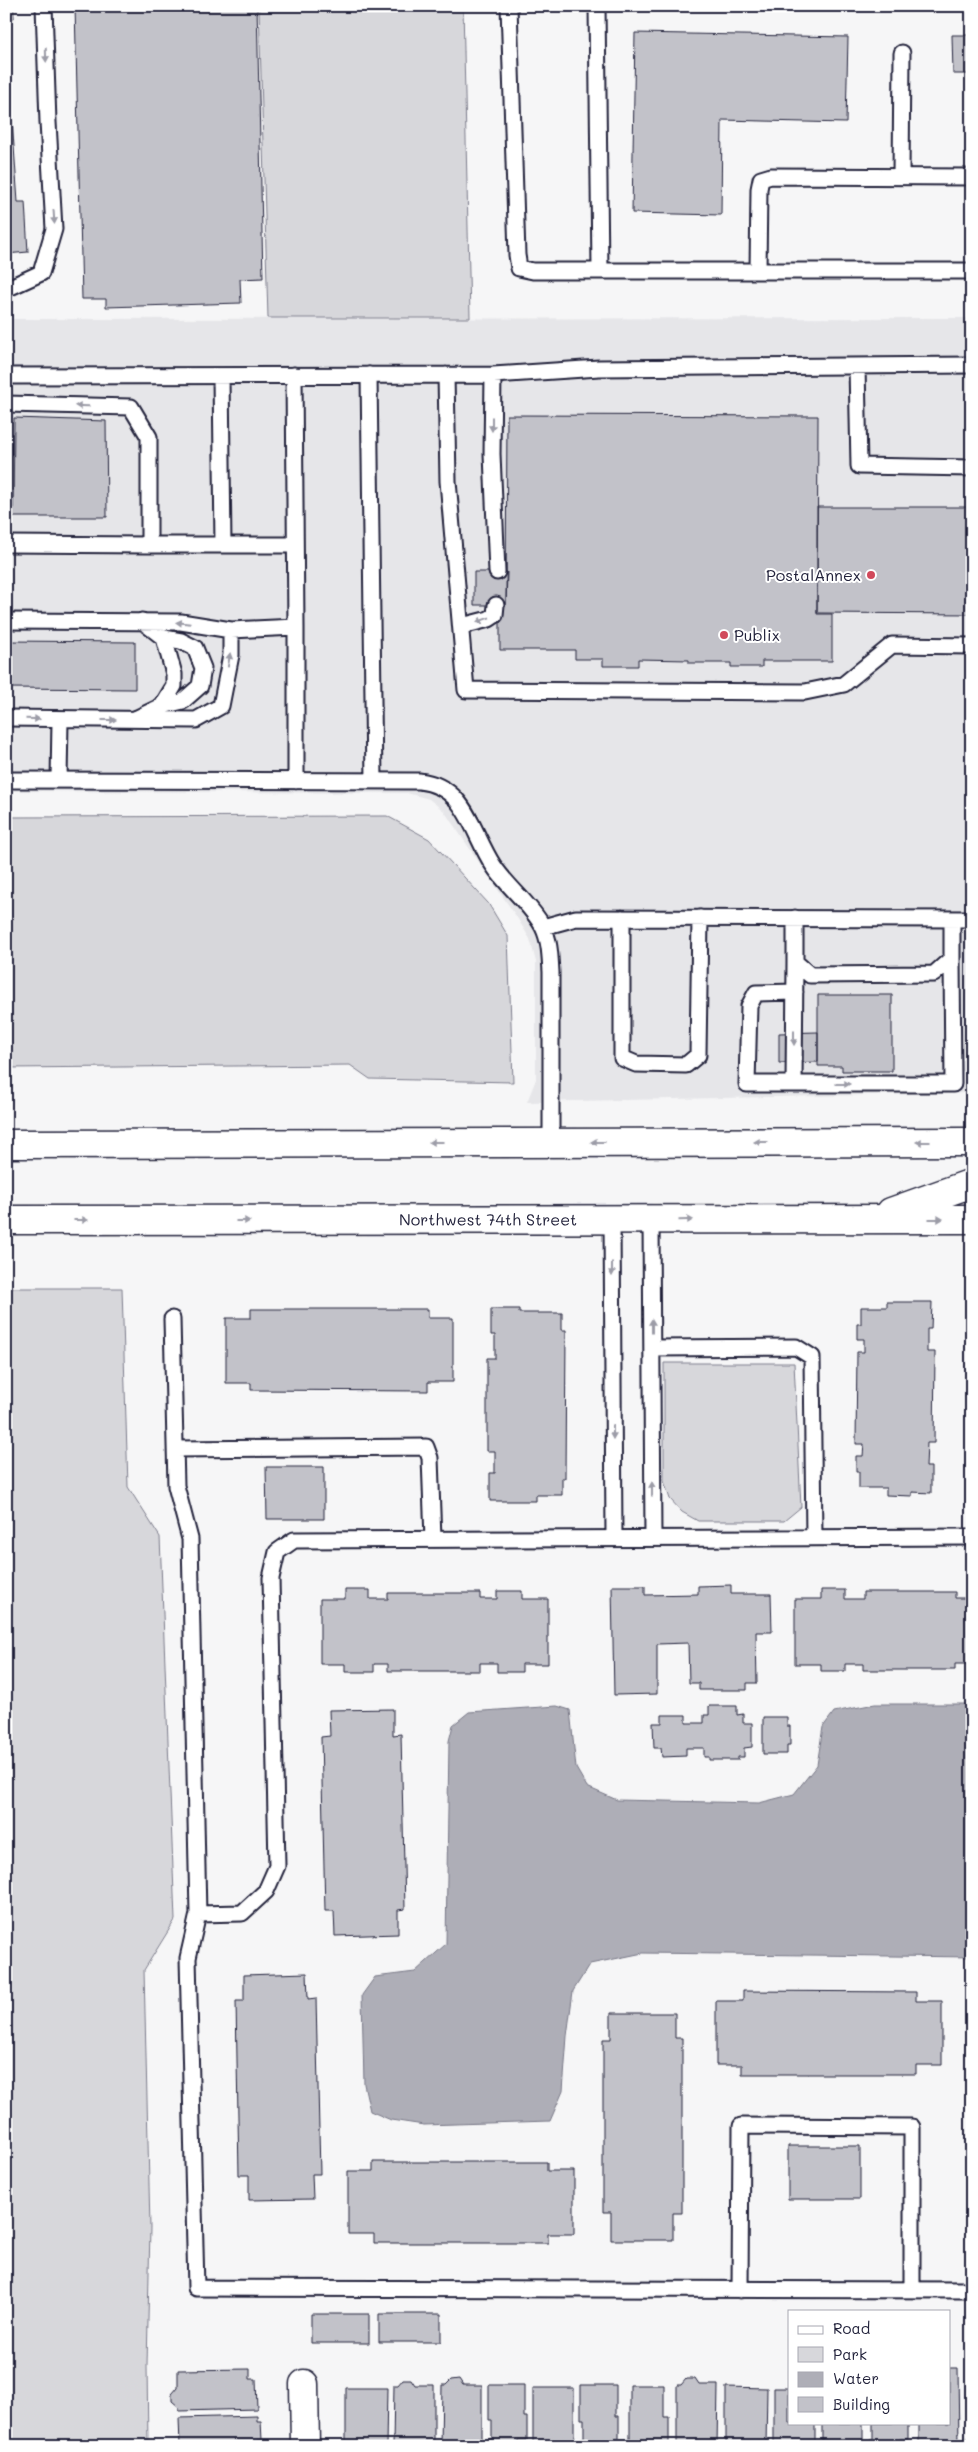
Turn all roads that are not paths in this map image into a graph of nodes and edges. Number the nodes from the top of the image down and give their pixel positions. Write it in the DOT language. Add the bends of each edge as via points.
graph roads {
  1 [pos="44,6"];
  2 [pos="509,6"];
  3 [pos="597,6"];
  4 [pos="902,53"];
  5 [pos="901,176"];
  6 [pos="972,177"];
  7 [pos="600,270"];
  8 [pos="758,271"];
  9 [pos="972,271"];
  10 [pos="6,290"];
  11 [pos="972,365"];
  12 [pos="857,366"];
  13 [pos="294,375"];
  14 [pos="368,375"];
  15 [pos="446,375"];
  16 [pos="493,375"];
  17 [pos="6,376"];
  18 [pos="221,376"];
  19 [pos="6,404"];
  20 [pos="972,468"];
  21 [pos="6,544"];
  22 [pos="149,545"];
  23 [pos="223,545"];
  24 [pos="295,545"];
  25 [pos="497,572"];
  26 [pos="496,605"];
  27 [pos="6,621"];
  28 [pos="142,621"];
  29 [pos="462,626"];
  30 [pos="296,627"];
  31 [pos="231,630"];
  32 [pos="164,638"];
  33 [pos="972,646"];
  34 [pos="162,706"];
  35 [pos="6,718"];
  36 [pos="60,720"];
  37 [pos="132,720"];
  38 [pos="6,780"];
  39 [pos="59,780"];
  40 [pos="296,781"];
  41 [pos="374,781"];
  42 [pos="622,918"];
  43 [pos="700,918"];
  44 [pos="795,918"];
  45 [pos="952,919"];
  46 [pos="972,919"];
  47 [pos="543,928"];
  48 [pos="952,958"];
  49 [pos="795,962"];
  50 [pos="795,992"];
  51 [pos="794,1084"];
  52 [pos="551,1142"];
  53 [pos="972,1142"];
  54 [pos="6,1144"];
  55 [pos="972,1183"];
  56 [pos="873,1218"];
  57 [pos="972,1219"];
  58 [pos="6,1220"];
  59 [pos="612,1221"];
  60 [pos="651,1221"];
  61 [pos="172,1319"];
  62 [pos="652,1348"];
  63 [pos="175,1449"];
  64 [pos="972,1537"];
  65 [pos="614,1538"];
  66 [pos="653,1538"];
  67 [pos="814,1538"];
  68 [pos="433,1539"];
  69 [pos="198,1914"];
  70 [pos="740,2290"];
  71 [pos="912,2290"];
  72 [pos="972,2290"];
  73 [pos="304,2384"];
  74 [pos="305,2446"];
  1 -- 10 [label="lane, one-way" via="54,228 41,273"];
  2 -- 7 [label="lane" via="519,268 532,271"];
  3 -- 7 [label="lane"];
  4 -- 5 [label="lane"];
  5 -- 6 [label="lane"];
  5 -- 8 [label="lane" via="771,176 761,179"];
  7 -- 8 [label="lane"];
  8 -- 9 [label="lane"];
  11 -- 12 [label="lane"];
  12 -- 16 [label="lane" via="599,368"];
  12 -- 20 [label="lane" via="858,466"];
  13 -- 14 [label="lane"];
  13 -- 18 [label="lane"];
  13 -- 24 [label="lane"];
  14 -- 15 [label="lane"];
  14 -- 41 [label="lane"];
  15 -- 16 [label="lane"];
  15 -- 29 [label="lane" via="448,481"];
  16 -- 25 [label="lane, one-way" via="492,454"];
  17 -- 18 [label="lane"];
  18 -- 23 [label="lane"];
  22 -- 19 [label="lane, one-way" via="149,438 131,407"];
  21 -- 22 [label="lane"];
  22 -- 23 [label="lane"];
  23 -- 24 [label="lane"];
  24 -- 30 [label="lane"];
  26 -- 29 [label="lane, one-way" via="495,615 489,619"];
  27 -- 28 [label="lane"];
  31 -- 28 [label="lane, one-way" via="182,622"];
  28 -- 32 [label="lane"];
  29 -- 33 [label="lane" via="466,690 805,692 844,684 892,646"];
  30 -- 31 [label="lane"];
  30 -- 40 [label="lane"];
  37 -- 31 [label="lane, one-way" via="196,720 221,706 231,655"];
  32 -- 34 [label="lane" via="174,686"];
  32 -- 34 [label="lane" via="195,648 203,668 200,686 183,701"];
  34 -- 37 [label="lane"];
  35 -- 36 [label="lane, one-way"];
  36 -- 37 [label="lane, one-way"];
  36 -- 39 [label="lane"];
  38 -- 39 [label="lane"];
  39 -- 40 [label="lane"];
  40 -- 41 [label="lane"];
  41 -- 47 [label="lane" via="431,783 458,800 493,865"];
  42 -- 43 [label="lane"];
  42 -- 43 [label="lane" via="622,1058 636,1064 686,1065 698,1055"];
  42 -- 47 [label="lane" via="569,920"];
  43 -- 44 [label="lane"];
  44 -- 45 [label="lane"];
  44 -- 49 [label="lane"];
  45 -- 46 [label="lane"];
  45 -- 48 [label="lane"];
  47 -- 52 [label="lane" via="549,947 551,972"];
  48 -- 49 [label="lane" via="934,974 810,975"];
  51 -- 48 [label="lane, one-way" via="953,1084"];
  49 -- 50 [label="lane"];
  50 -- 51 [label="lane, one-way"];
  50 -- 51 [label="lane" via="756,993 749,1006 747,1084"];
  53 -- 52 [label="main road, one-way"];
  52 -- 54 [label="main road, one-way"];
  55 -- 56 [label="main road"];
  56 -- 57 [label="main road, Northwest 74th Street, one-way"];
  60 -- 56 [label="main road, Northwest 74th Street, one-way"];
  58 -- 59 [label="main road, Northwest 74th Street, one-way"];
  59 -- 60 [label="main road, Northwest 74th Street"];
  59 -- 65 [label="lane, one-way"];
  62 -- 60 [label="lane, one-way"];
  61 -- 63 [label="lane"];
  66 -- 62 [label="lane, one-way"];
  62 -- 67 [label="lane" via="796,1347 812,1357"];
  63 -- 68 [label="lane" via="426,1447 430,1458"];
  63 -- 69 [label="lane" via="176,1486 190,1539"];
  64 -- 67 [label="lane"];
  65 -- 66 [label="lane"];
  65 -- 68 [label="lane"];
  66 -- 67 [label="lane"];
  68 -- 69 [label="lane" via="294,1540 277,1552 271,1578 277,1866 266,1891 242,1913"];
  69 -- 70 [label="lane" via="188,1958 196,2288"];
  70 -- 71 [label="lane"];
  70 -- 71 [label="lane" via="741,2126 770,2126 912,2127"];
  71 -- 72 [label="lane"];
  73 -- 74 [label="main road"];
}
